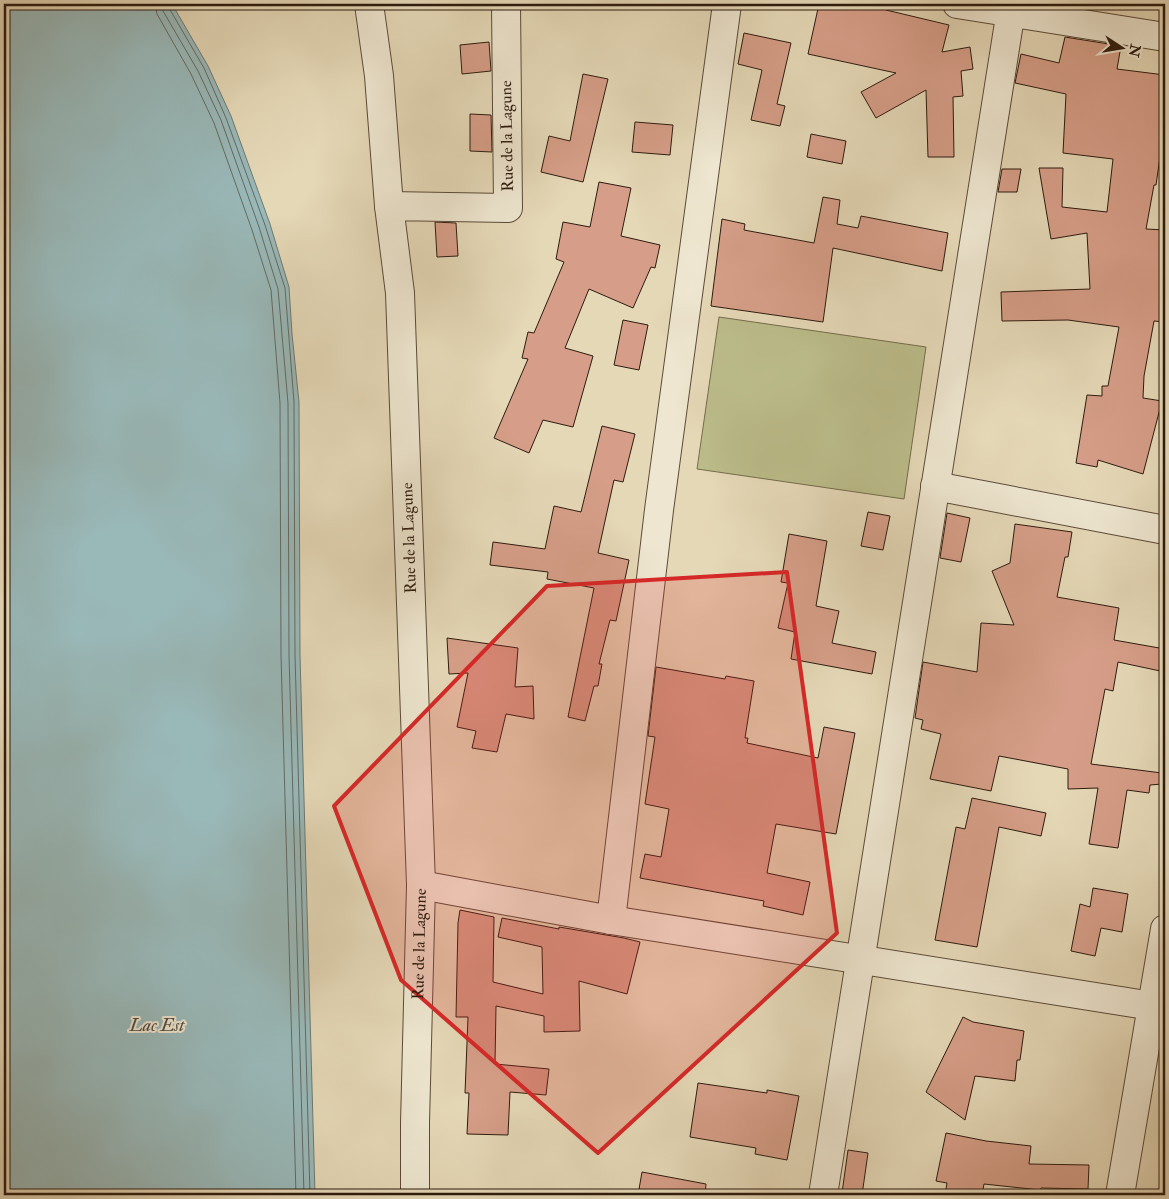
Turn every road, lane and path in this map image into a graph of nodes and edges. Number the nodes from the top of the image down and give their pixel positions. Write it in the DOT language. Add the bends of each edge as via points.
graph roads {
  1 [pos="369,4"];
  2 [pos="506,4"];
  3 [pos="727,4"];
  4 [pos="958,4"];
  5 [pos="1011,8"];
  6 [pos="1165,37"];
  7 [pos="389,206"];
  8 [pos="935,486"];
  9 [pos="1165,530"];
  10 [pos="421,885"];
  11 [pos="611,920"];
  12 [pos="1165,929"];
  13 [pos="861,959"];
  14 [pos="1159,1007"];
  15 [pos="415,1195"];
  16 [pos="823,1195"];
  17 [pos="1120,1195"];
  1 -- 7 [label="street" via="379,76"];
  2 -- 7 [label="street, Rue de la Lagune" via="508,208"];
  3 -- 11 [label="street" via="659,510"];
  4 -- 5 [label="street"];
  5 -- 6 [label="street"];
  5 -- 8 [label="street"];
  7 -- 10 [label="street, Rue de la Lagune" via="400,294"];
  8 -- 9 [label="street"];
  8 -- 13 [label="street"];
  10 -- 11 [label="street"];
  10 -- 15 [label="street, Rue de la Lagune"];
  11 -- 13 [label="street"];
  12 -- 14 [label="street"];
  13 -- 14 [label="street"];
  13 -- 16 [label="street"];
  14 -- 17 [label="street"];
}
